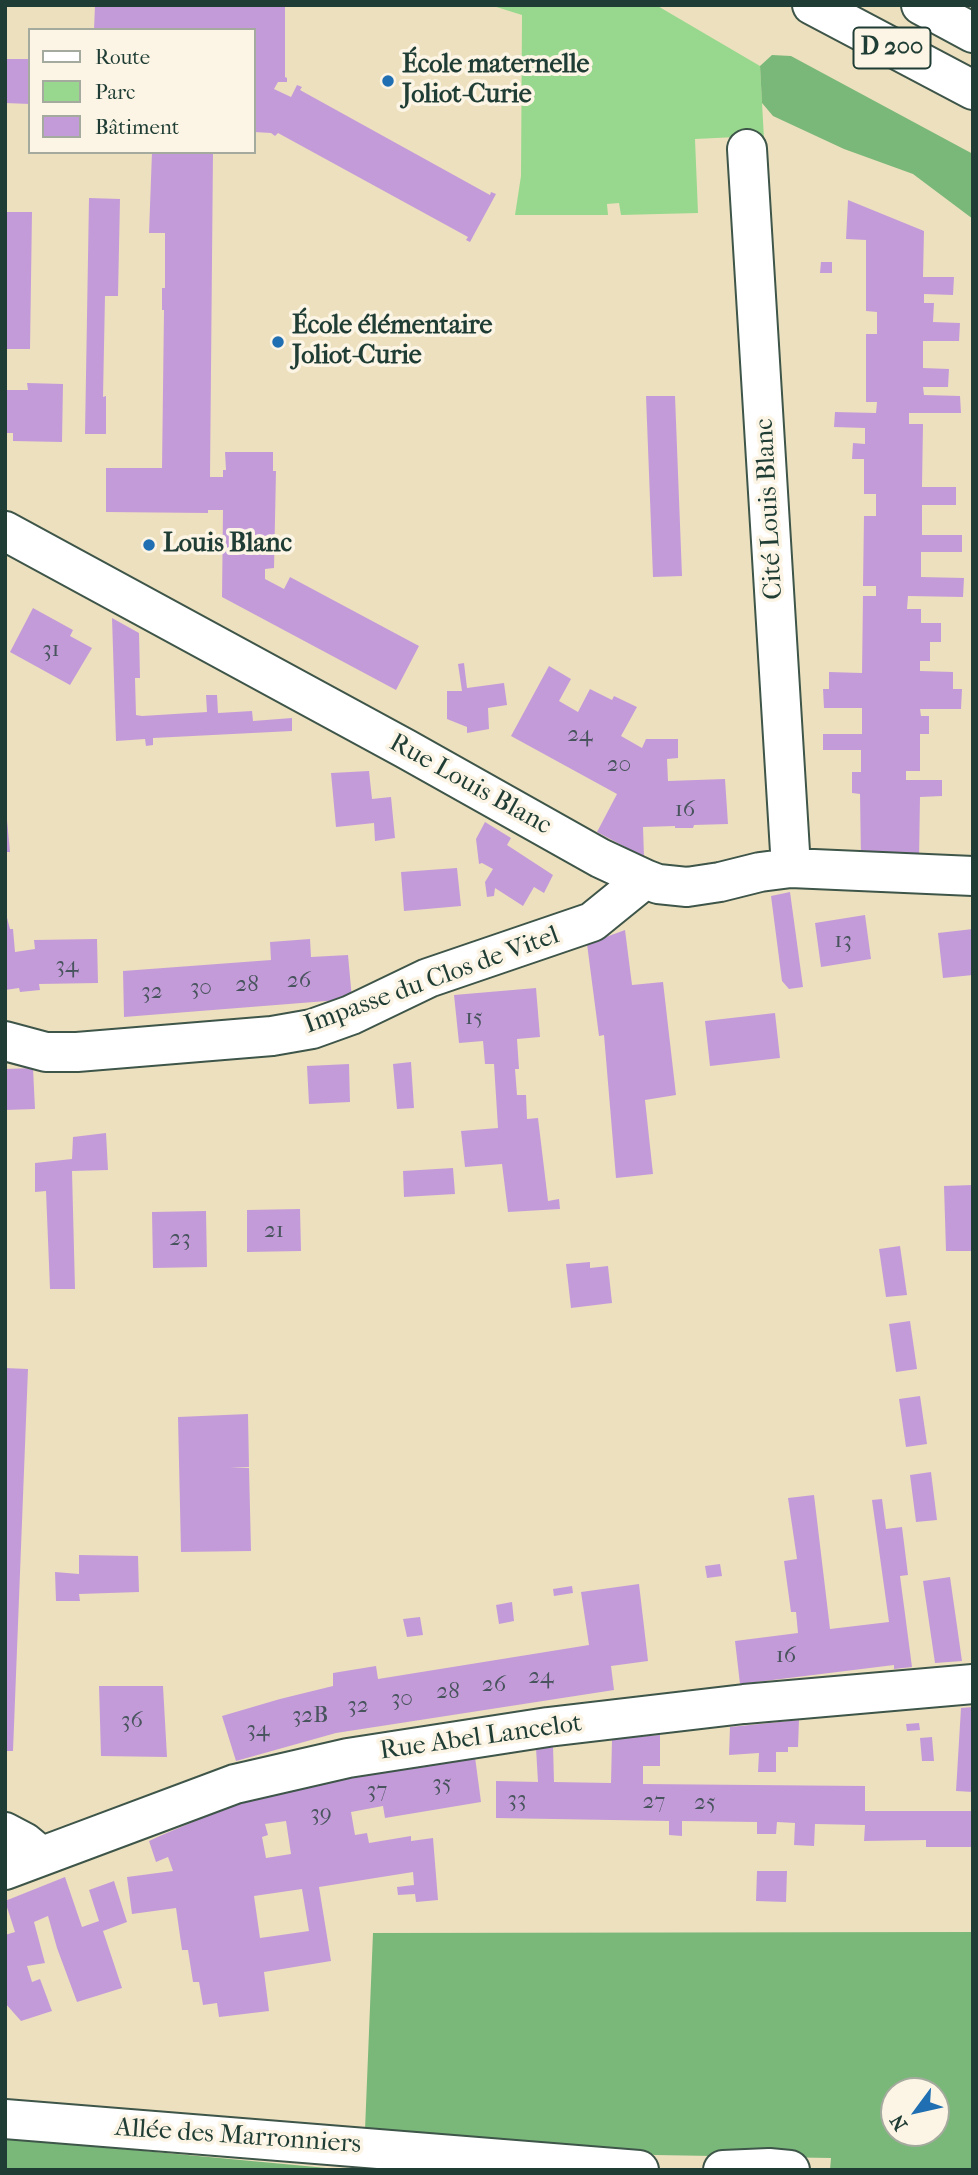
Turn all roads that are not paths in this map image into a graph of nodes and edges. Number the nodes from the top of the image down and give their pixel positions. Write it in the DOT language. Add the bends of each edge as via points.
graph roads {
  1 [pos="812,5"];
  2 [pos="921,5"];
  3 [pos="965,5"];
  4 [pos="973,11"];
  5 [pos="973,33"];
  6 [pos="973,90"];
  7 [pos="747,149"];
  8 [pos="5,531"];
  9 [pos="791,868"];
  10 [pos="973,876"];
  11 [pos="645,879"];
  12 [pos="5,1041"];
  13 [pos="973,1684"];
  14 [pos="5,1832"];
  15 [pos="41,1856"];
  16 [pos="5,1870"];
  17 [pos="5,2119"];
  18 [pos="639,2170"];
  19 [pos="723,2170"];
  20 [pos="790,2170"];
  1 -- 6 [label="street, D 200"];
  2 -- 5 [label="street, D 200"];
  3 -- 4 [label="street"];
  7 -- 9 [label="street, Cité Louis Blanc"];
  8 -- 11 [label="street, Rue Louis Blanc"];
  9 -- 10 [label="street, Rue Louis Blanc"];
  9 -- 11 [label="street, Rue Louis Blanc" via="687,887"];
  11 -- 12 [label="street, Impasse du Clos de Vitel" via="592,922 428,978 312,1029 77,1052 46,1052"];
  13 -- 15 [label="street, Rue Abel Lancelot" via="548,1727 348,1758 235,1784"];
  14 -- 15 [label="street"];
  15 -- 16 [label="street, Rue Abel Lancelot"];
  17 -- 18 [label="street, Allée des Marronniers"];
  19 -- 20 [label="street"];
}
